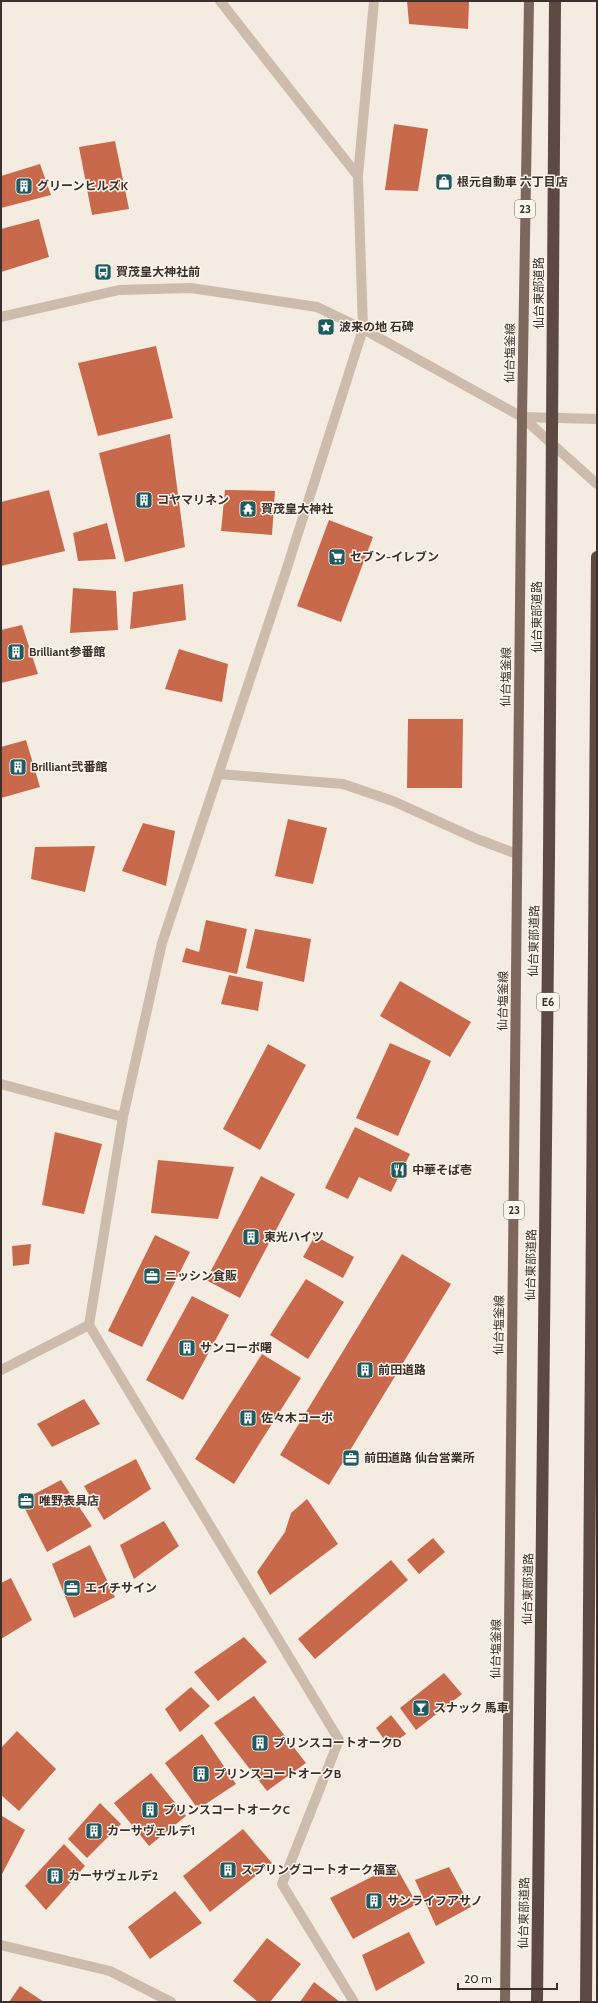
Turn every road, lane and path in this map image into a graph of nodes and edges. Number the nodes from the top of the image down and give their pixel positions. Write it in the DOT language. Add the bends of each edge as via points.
graph roads {
  1 [pos="220,1"];
  2 [pos="374,1"];
  3 [pos="529,1"];
  4 [pos="555,1"];
  5 [pos="358,176"];
  6 [pos="1,317"];
  7 [pos="363,329"];
  8 [pos="522,417"];
  9 [pos="597,419"];
  10 [pos="597,484"];
  11 [pos="597,558"];
  12 [pos="219,774"];
  13 [pos="517,854"];
  14 [pos="1,1084"];
  15 [pos="123,1117"];
  16 [pos="89,1325"];
  17 [pos="1,1370"];
  18 [pos="1,1946"];
  19 [pos="171,2002"];
  20 [pos="354,2002"];
  21 [pos="505,2002"];
  22 [pos="537,2002"];
  23 [pos="586,2002"];
  1 -- 5 [label="street"];
  2 -- 5 [label="street"];
  3 -- 8 [label="main road, 仙台塩釜線 / 23"];
  4 -- 22 [label="highway, 仙台東部道路 / E6, bridge"];
  5 -- 7 [label="street"];
  6 -- 7 [label="street" via="119,290 191,288 317,307"];
  7 -- 8 [label="street"];
  7 -- 12 [label="street"];
  8 -- 9 [label="street"];
  8 -- 10 [label="street"];
  8 -- 13 [label="main road, 仙台塩釜線 / 23"];
  11 -- 23 [label="highway"];
  12 -- 13 [label="street" via="343,784 393,801"];
  12 -- 15 [label="street" via="162,943"];
  13 -- 21 [label="main road, 仙台塩釜線 / 23"];
  14 -- 15 [label="street"];
  15 -- 16 [label="street"];
  16 -- 17 [label="street"];
  16 -- 20 [label="street" via="339,1740 282,1884"];
  18 -- 19 [label="street" via="110,1971"];
}
